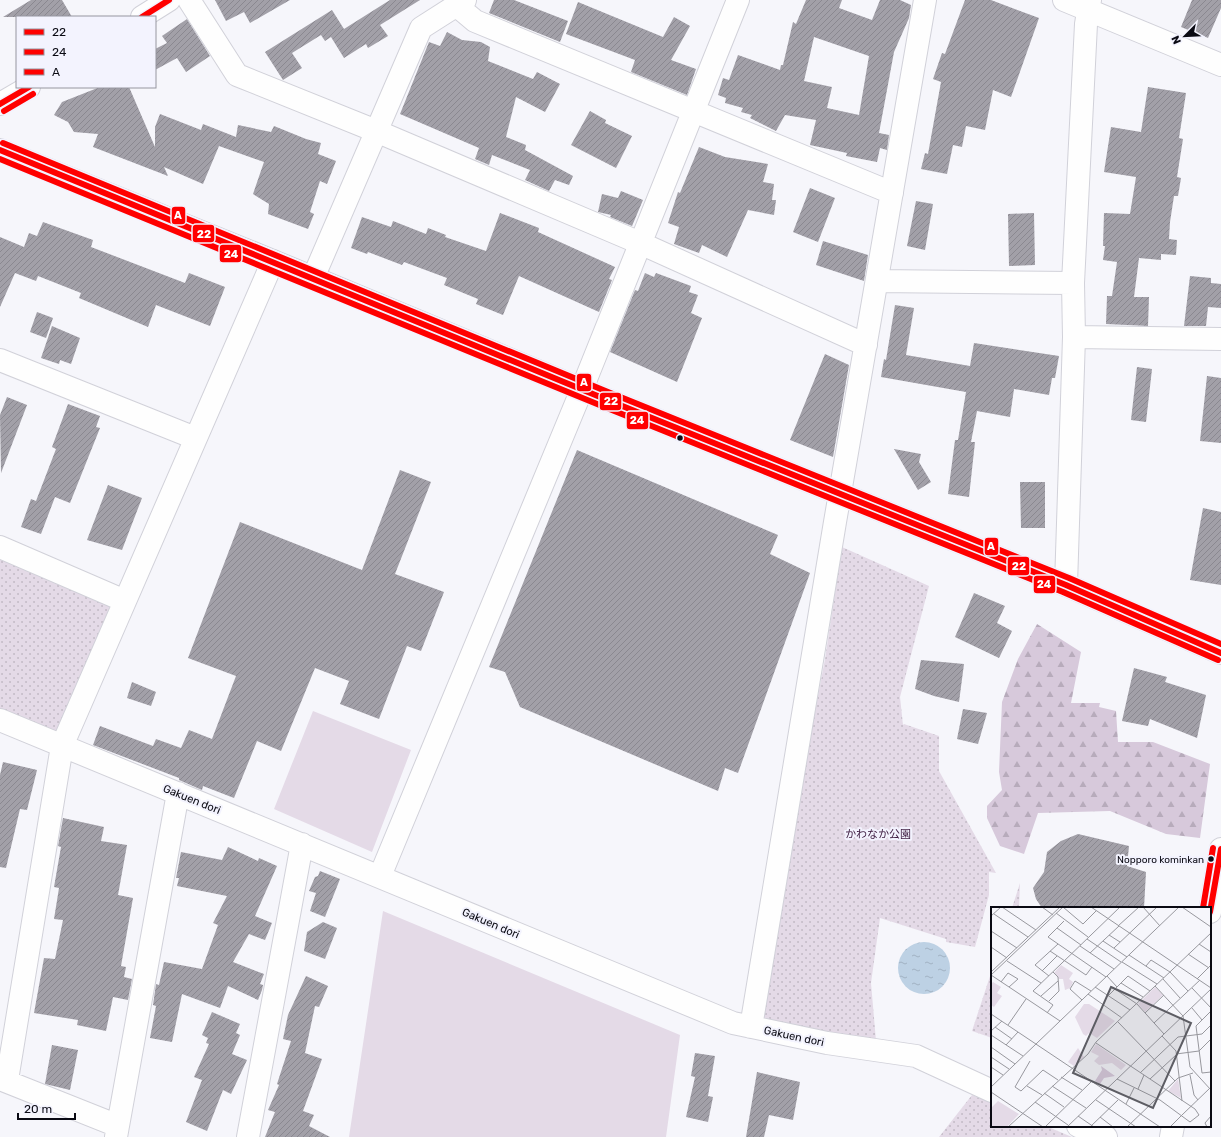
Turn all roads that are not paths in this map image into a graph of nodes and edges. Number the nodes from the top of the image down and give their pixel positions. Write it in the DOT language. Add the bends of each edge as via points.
graph roads {
  1 [pos="169,0"];
  2 [pos="189,0"];
  3 [pos="738,0"];
  4 [pos="925,0"];
  5 [pos="1064,0"];
  6 [pos="452,4"];
  7 [pos="1090,5"];
  8 [pos="144,16"];
  9 [pos="1221,65"];
  10 [pos="27,88"];
  11 [pos="0,104"];
  12 [pos="693,111"];
  13 [pos="376,131"];
  14 [pos="0,150"];
  15 [pos="892,193"];
  16 [pos="640,243"];
  17 [pos="273,261"];
  18 [pos="313,278"];
  19 [pos="877,282"];
  20 [pos="1073,283"];
  21 [pos="1074,337"];
  22 [pos="1221,339"];
  23 [pos="866,345"];
  24 [pos="0,360"];
  25 [pos="582,389"];
  26 [pos="195,438"];
  27 [pos="840,493"];
  28 [pos="0,547"];
  29 [pos="1066,585"];
  30 [pos="125,601"];
  31 [pos="1221,653"];
  32 [pos="0,720"];
  33 [pos="62,746"];
  34 [pos="178,793"];
  35 [pos="302,844"];
  36 [pos="1220,863"];
  37 [pos="380,876"];
  38 [pos="1211,907"];
  39 [pos="751,1027"];
  40 [pos="3,1080"];
  41 [pos="991,1091"];
  42 [pos="1081,1127"];
  43 [pos="1173,1127"];
  44 [pos="117,1132"];
  45 [pos="248,1137"];
  46 [pos="1106,1137"];
  47 [pos="1172,1137"];
  1 -- 8 [label="main road"];
  2 -- 13 [label="main road" via="237,75"];
  3 -- 12 [label="main road"];
  4 -- 15 [label="main road"];
  5 -- 7 [label="main road"];
  6 -- 12 [label="main road" via="475,21"];
  6 -- 13 [label="main road" via="421,28"];
  7 -- 9 [label="main road"];
  7 -- 20 [label="main road" via="1086,24"];
  10 -- 11 [label="main road"];
  12 -- 15 [label="main road"];
  12 -- 16 [label="main road"];
  13 -- 16 [label="main road"];
  13 -- 18 [label="main road"];
  14 -- 17 [label="main road"];
  15 -- 19 [label="main road"];
  16 -- 23 [label="main road"];
  16 -- 25 [label="main road"];
  17 -- 18 [label="main road"];
  17 -- 26 [label="main road"];
  18 -- 25 [label="main road"];
  19 -- 20 [label="main road"];
  19 -- 23 [label="main road"];
  20 -- 21 [label="main road"];
  21 -- 22 [label="main road"];
  21 -- 29 [label="main road"];
  23 -- 27 [label="main road"];
  24 -- 26 [label="main road"];
  25 -- 27 [label="main road"];
  25 -- 37 [label="main road"];
  26 -- 30 [label="main road"];
  27 -- 29 [label="main road"];
  27 -- 39 [label="main road"];
  28 -- 30 [label="main road"];
  29 -- 31 [label="main road"];
  30 -- 33 [label="main road"];
  32 -- 33 [label="main road, Gakuen dori"];
  33 -- 34 [label="main road, Gakuen dori"];
  33 -- 40 [label="main road"];
  34 -- 35 [label="main road, Gakuen dori"];
  34 -- 44 [label="main road"];
  35 -- 37 [label="main road, Gakuen dori"];
  35 -- 45 [label="main road"];
  36 -- 38 [label="main road"];
  37 -- 39 [label="main road, Gakuen dori" via="733,1023"];
  39 -- 41 [label="main road, Gakuen dori" via="827,1043 916,1056"];
  40 -- 44 [label="main road"];
  42 -- 46 [label="main road"];
  43 -- 47 [label="main road"];
}
